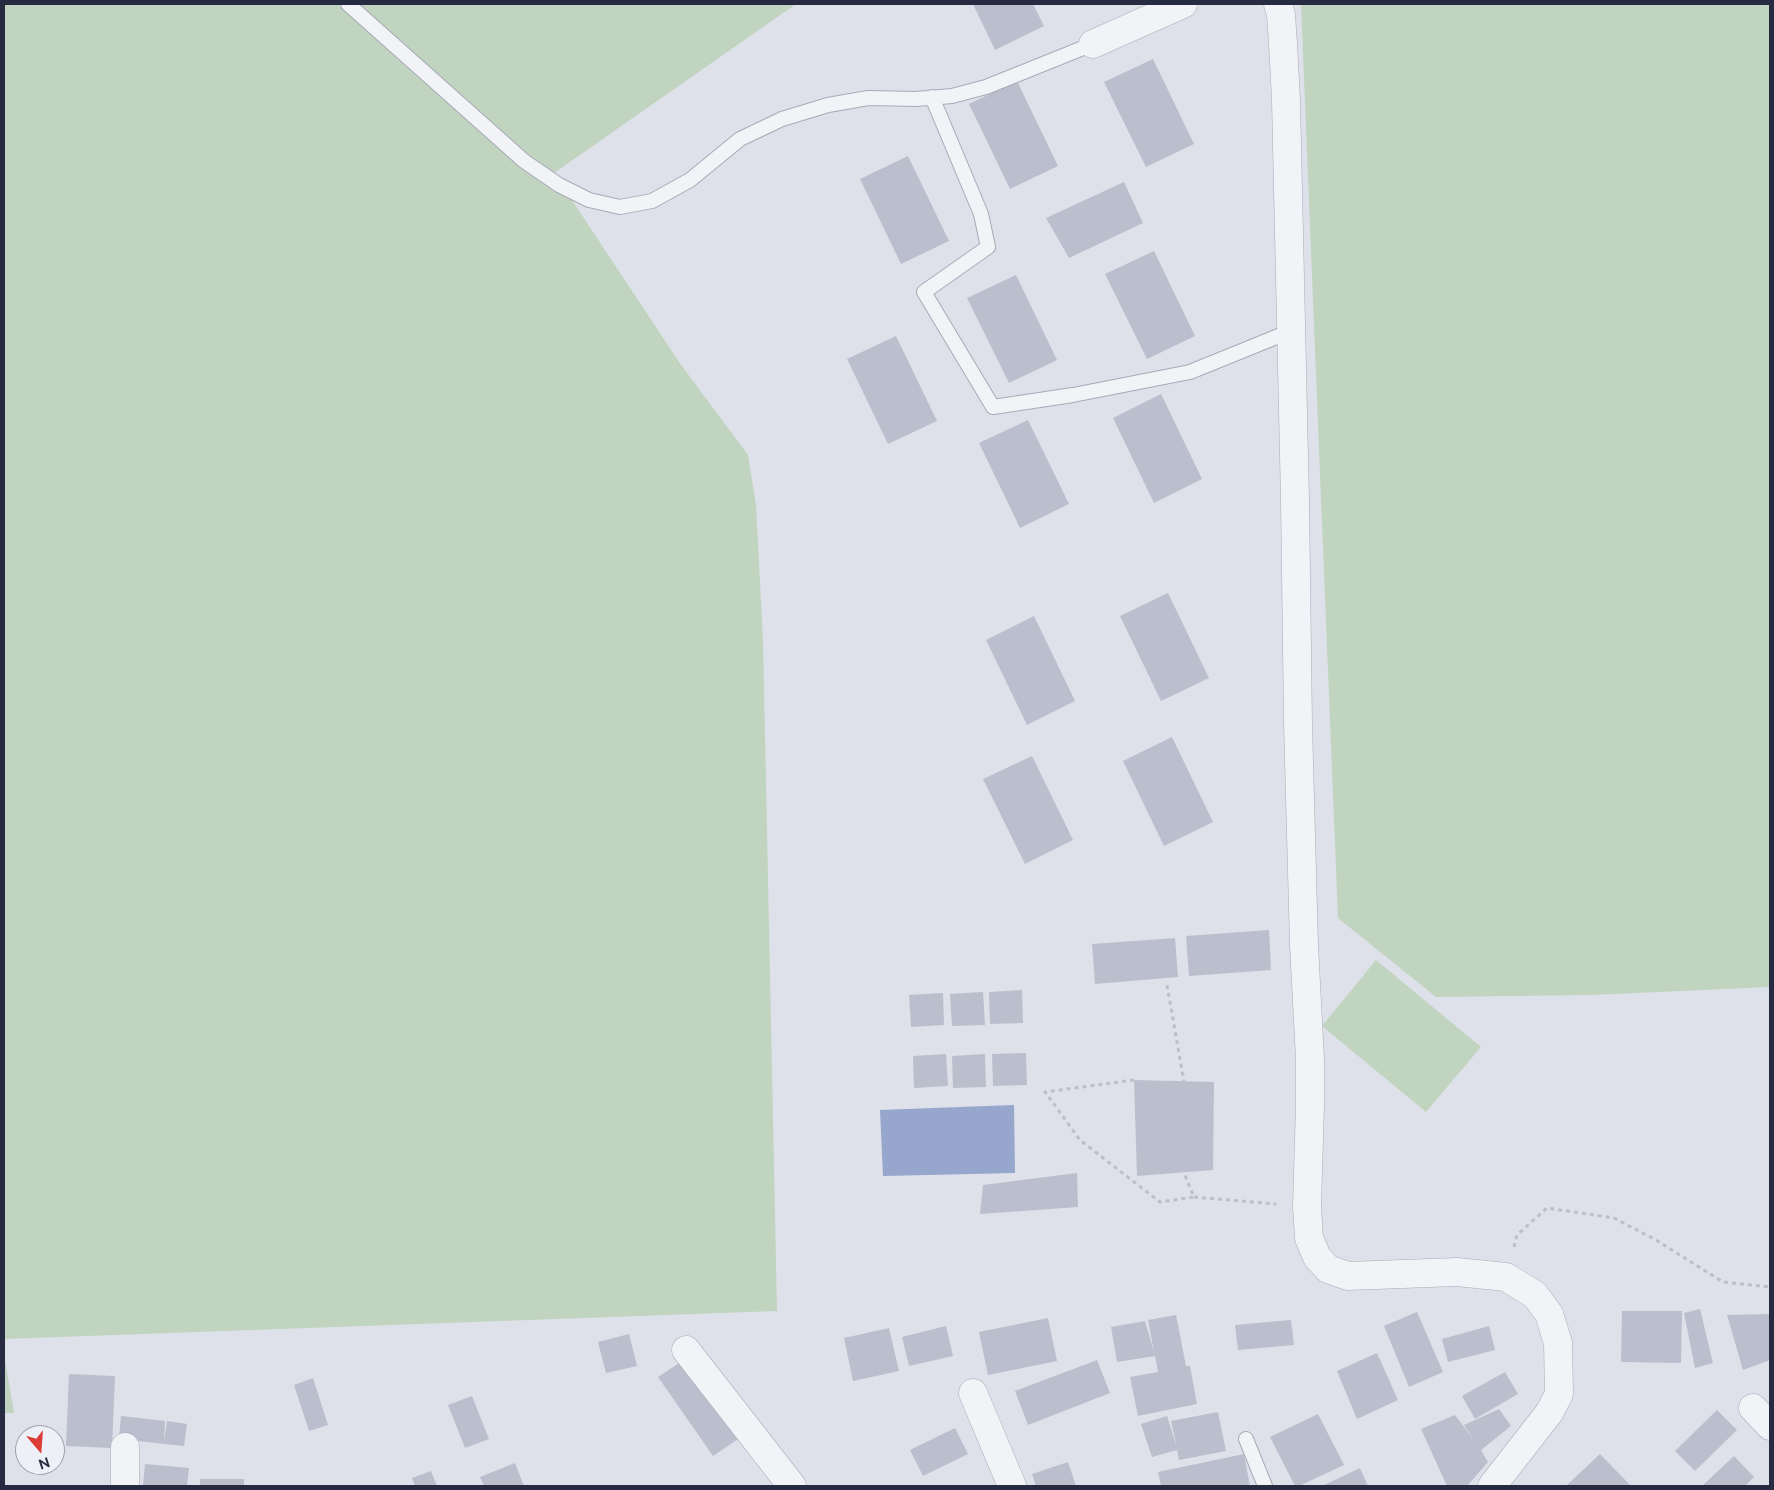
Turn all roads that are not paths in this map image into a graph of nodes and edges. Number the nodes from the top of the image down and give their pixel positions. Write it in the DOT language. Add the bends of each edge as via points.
graph roads {
  1 [pos="348,4"];
  2 [pos="1184,4"];
  3 [pos="1278,4"];
  4 [pos="1093,44"];
  5 [pos="932,97"];
  6 [pos="1291,331"];
  7 [pos="686,1350"];
  8 [pos="973,1393"];
  9 [pos="1246,1439"];
  10 [pos="125,1447"];
  11 [pos="125,1486"];
  12 [pos="792,1486"];
  13 [pos="1012,1486"];
  14 [pos="1265,1486"];
  15 [pos="1492,1486"];
  1 -- 5 [label="lane" via="524,161 588,200 620,207 652,202 690,180 740,139 782,119 828,105 868,98"];
  2 -- 4 [label="street"];
  3 -- 6 [label="street" via="1286,91"];
  4 -- 5 [label="lane" via="986,87 952,96"];
  5 -- 6 [label="lane" via="981,214 988,247 924,292 993,407 1190,372"];
  6 -- 15 [label="street" via="1298,724 1310,1059 1309,1238 1317,1257 1328,1269 1348,1276 1457,1272 1506,1277 1535,1295 1549,1314 1558,1343 1559,1394 1549,1413"];
  7 -- 12 [label="street"];
  8 -- 13 [label="street"];
  9 -- 14 [label="lane"];
  10 -- 11 [label="street"];
}
